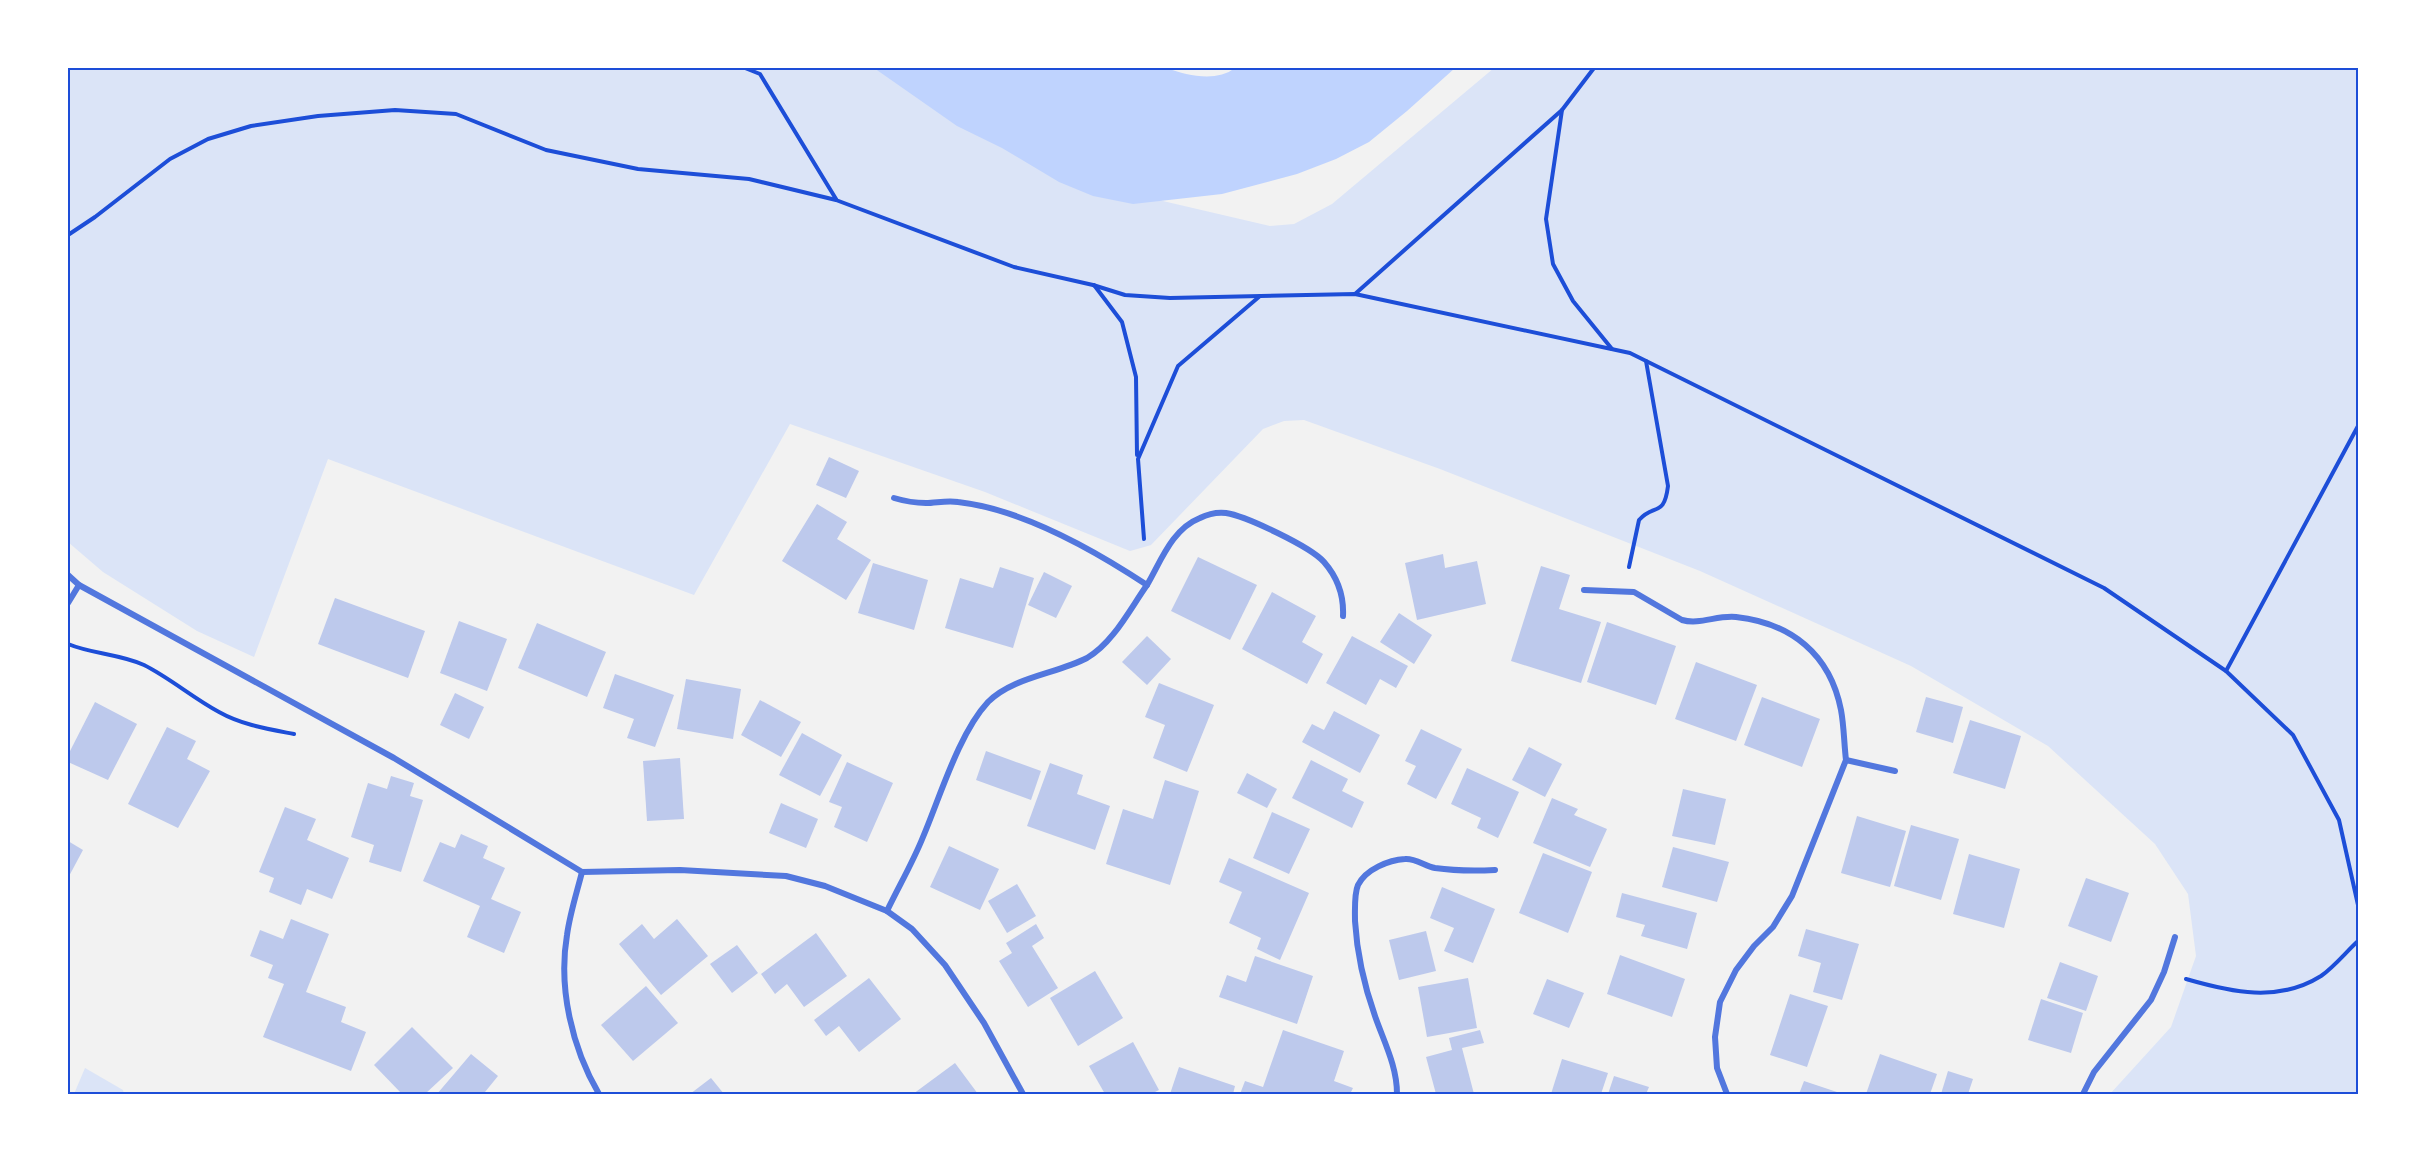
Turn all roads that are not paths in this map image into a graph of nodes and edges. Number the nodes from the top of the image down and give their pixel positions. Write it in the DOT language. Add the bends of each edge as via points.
graph roads {
  1 [pos="894,498"];
  2 [pos="68,575"];
  3 [pos="79,585"];
  4 [pos="1147,585"];
  5 [pos="1584,590"];
  6 [pos="68,603"];
  7 [pos="1343,616"];
  8 [pos="1846,760"];
  9 [pos="1895,771"];
  10 [pos="1495,870"];
  11 [pos="582,872"];
  12 [pos="887,910"];
  13 [pos="2175,937"];
  14 [pos="599,1095"];
  15 [pos="1023,1095"];
  16 [pos="1397,1095"];
  17 [pos="1727,1095"];
  18 [pos="2083,1095"];
  1 -- 4 [label="street" via="958,502 1016,517 1055,532"];
  2 -- 3 [label="street"];
  3 -- 6 [label="street"];
  3 -- 11 [label="street" via="394,758"];
  4 -- 7 [label="street" via="1181,529 1198,518 1229,514 1288,539 1322,559 1340,586"];
  4 -- 12 [label="street" via="1101,647 1087,657 1005,690 975,718"];
  5 -- 8 [label="street" via="1634,592 1690,622 1721,616 1742,618 1792,633 1816,656 1831,679 1840,709"];
  8 -- 9 [label="street"];
  8 -- 17 [label="street" via="1792,896 1773,927 1736,970 1720,1002 1715,1037 1717,1068"];
  10 -- 16 [label="street" via="1463,872 1408,858 1371,871 1358,885 1355,912 1360,964 1390,1053"];
  11 -- 12 [label="street" via="680,870 786,876"];
  11 -- 14 [label="street" via="567,935 566,995 572,1027"];
  12 -- 15 [label="street" via="912,929 945,965 984,1023"];
  13 -- 18 [label="street" via="2151,1000 2094,1072"];
}
